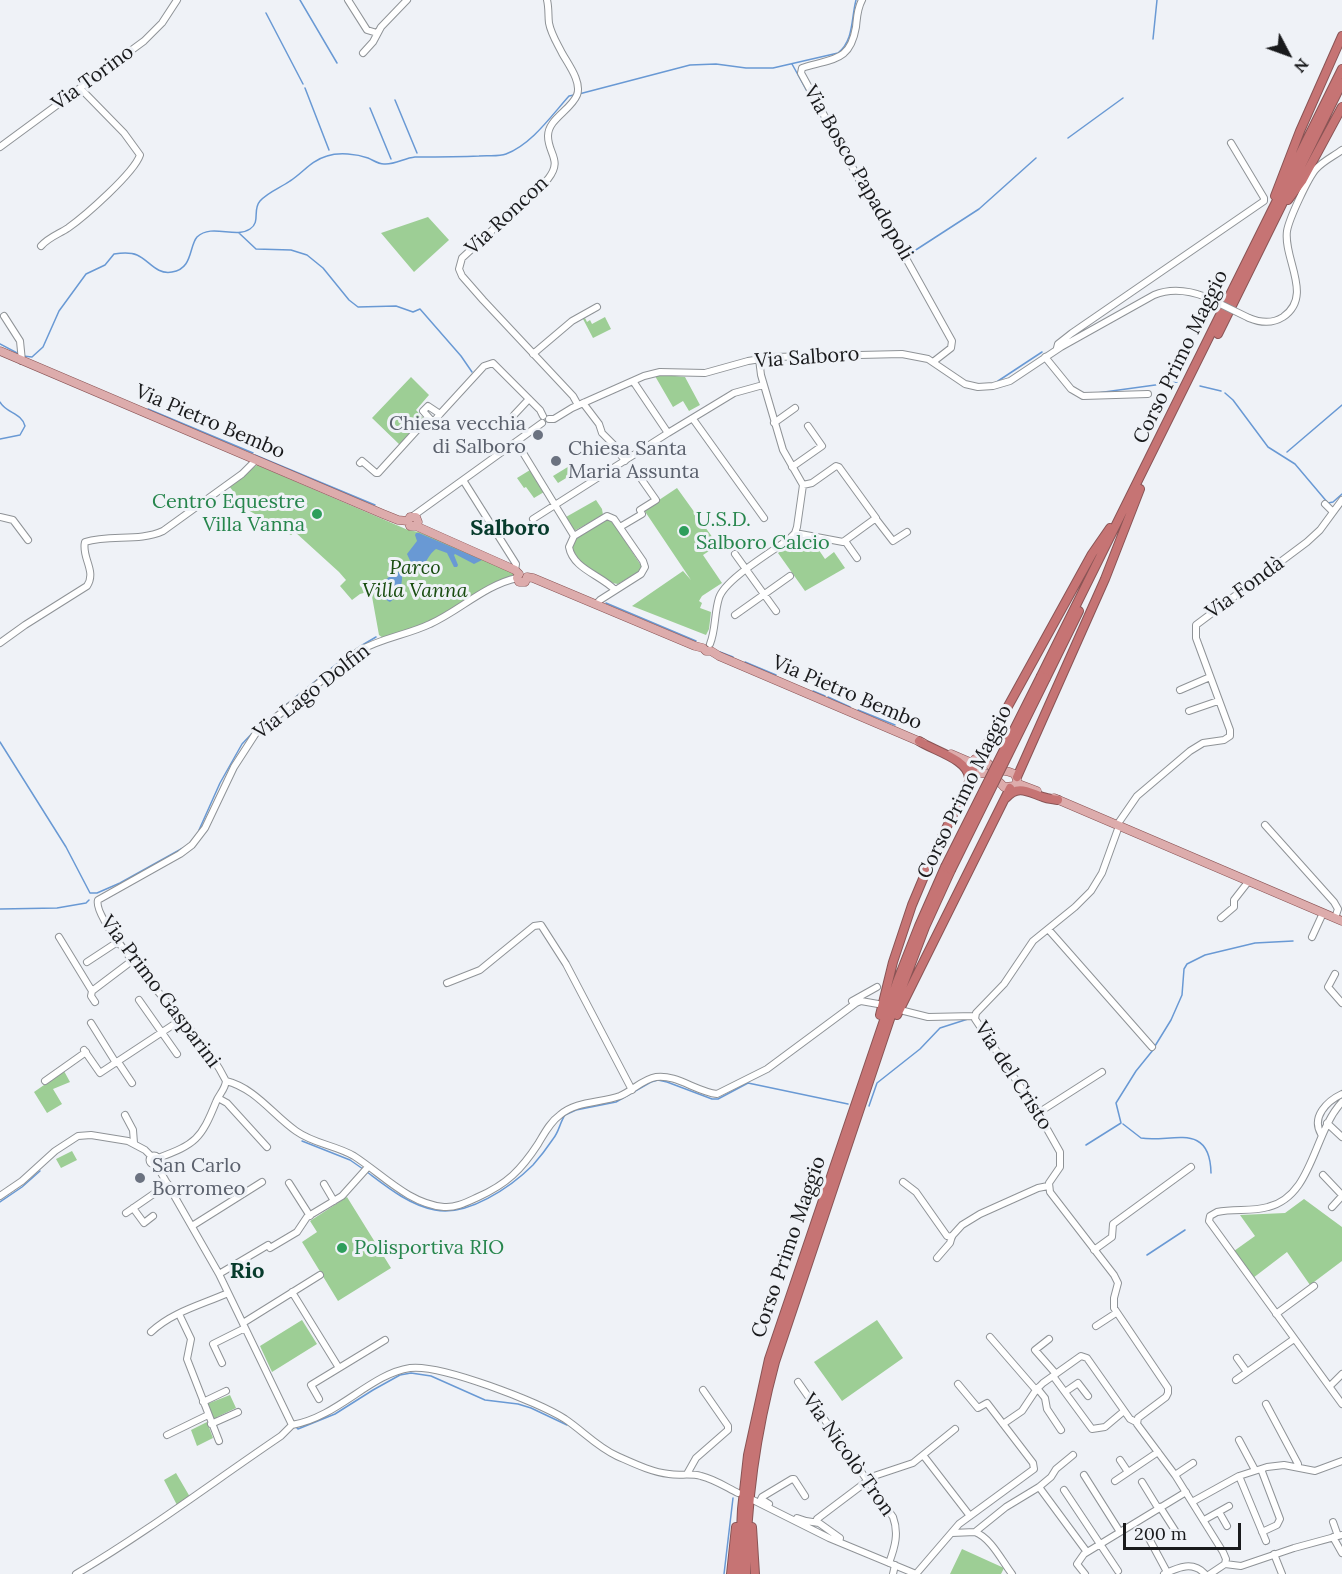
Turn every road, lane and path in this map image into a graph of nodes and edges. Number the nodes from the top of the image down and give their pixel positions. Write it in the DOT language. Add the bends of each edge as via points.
graph roads {
  1 [pos="177,0"];
  2 [pos="348,0"];
  3 [pos="407,0"];
  4 [pos="547,0"];
  5 [pos="862,0"];
  6 [pos="377,33"];
  7 [pos="1342,36"];
  8 [pos="363,53"];
  9 [pos="1342,69"];
  10 [pos="1342,83"];
  11 [pos="80,88"];
  12 [pos="1342,107"];
  13 [pos="1231,143"];
  14 [pos="0,147"];
  15 [pos="1342,150"];
  16 [pos="1276,218"];
  17 [pos="1259,238"];
  18 [pos="41,246"];
  19 [pos="597,307"];
  20 [pos="4,316"];
  21 [pos="1057,349"];
  22 [pos="0,351"];
  23 [pos="533,354"];
  24 [pos="21,356"];
  25 [pos="1045,357"];
  26 [pos="759,359"];
  27 [pos="933,362"];
  28 [pos="633,381"];
  29 [pos="763,385"];
  30 [pos="1148,394"];
  31 [pos="530,399"];
  32 [pos="581,404"];
  33 [pos="795,408"];
  34 [pos="440,414"];
  35 [pos="514,415"];
  36 [pos="428,418"];
  37 [pos="545,419"];
  38 [pos="693,419"];
  39 [pos="774,423"];
  40 [pos="808,426"];
  41 [pos="668,433"];
  42 [pos="517,443"];
  43 [pos="256,460"];
  44 [pos="625,461"];
  45 [pos="360,463"];
  46 [pos="792,467"];
  47 [pos="463,480"];
  48 [pos="642,480"];
  49 [pos="803,485"];
  50 [pos="1138,487"];
  51 [pos="1342,500"];
  52 [pos="1324,504"];
  53 [pos="555,505"];
  54 [pos="1332,511"];
  55 [pos="0,517"];
  56 [pos="764,518"];
  57 [pos="533,519"];
  58 [pos="876,519"];
  59 [pos="414,521"];
  60 [pos="620,527"];
  61 [pos="907,532"];
  62 [pos="795,533"];
  63 [pos="574,536"];
  64 [pos="27,540"];
  65 [pos="845,541"];
  66 [pos="735,554"];
  67 [pos="857,558"];
  68 [pos="747,570"];
  69 [pos="519,575"];
  70 [pos="790,576"];
  71 [pos="615,590"];
  72 [pos="764,595"];
  73 [pos="596,604"];
  74 [pos="776,611"];
  75 [pos="735,615"];
  76 [pos="0,643"];
  77 [pos="708,647"];
  78 [pos="1210,677"];
  79 [pos="1180,690"];
  80 [pos="1218,701"];
  81 [pos="1189,711"];
  82 [pos="919,741"];
  83 [pos="980,757"];
  84 [pos="972,766"];
  85 [pos="969,781"];
  86 [pos="1014,782"];
  87 [pos="1006,799"];
  88 [pos="1058,800"];
  89 [pos="1265,825"];
  90 [pos="1118,826"];
  91 [pos="948,868"];
  92 [pos="1248,882"];
  93 [pos="98,900"];
  94 [pos="1323,913"];
  95 [pos="1221,918"];
  96 [pos="1339,920"];
  97 [pos="1048,929"];
  98 [pos="59,937"];
  99 [pos="1312,937"];
  100 [pos="119,941"];
  101 [pos="133,960"];
  102 [pos="87,963"];
  103 [pos="1335,974"];
  104 [pos="447,983"];
  105 [pos="877,987"];
  106 [pos="92,991"];
  107 [pos="139,1000"];
  108 [pos="95,1002"];
  109 [pos="1342,1003"];
  110 [pos="878,1004"];
  111 [pos="904,1011"];
  112 [pos="975,1016"];
  113 [pos="182,1019"];
  114 [pos="91,1023"];
  115 [pos="820,1029"];
  116 [pos="162,1033"];
  117 [pos="1152,1047"];
  118 [pos="879,1051"];
  119 [pos="177,1054"];
  120 [pos="117,1062"];
  121 [pos="868,1065"];
  122 [pos="1102,1072"];
  123 [pos="45,1081"];
  124 [pos="132,1083"];
  125 [pos="226,1084"];
  126 [pos="632,1090"];
  127 [pos="1342,1094"];
  128 [pos="218,1098"];
  129 [pos="1342,1102"];
  130 [pos="1038,1113"];
  131 [pos="125,1115"];
  132 [pos="1327,1123"];
  133 [pos="1321,1134"];
  134 [pos="1342,1137"];
  135 [pos="134,1143"];
  136 [pos="267,1148"];
  137 [pos="157,1161"];
  138 [pos="1191,1167"];
  139 [pos="366,1169"];
  140 [pos="1323,1174"];
  141 [pos="262,1182"];
  142 [pos="903,1182"];
  143 [pos="289,1183"];
  144 [pos="168,1184"];
  145 [pos="324,1184"];
  146 [pos="1048,1186"];
  147 [pos="1342,1196"];
  148 [pos="0,1197"];
  149 [pos="334,1201"];
  150 [pos="1332,1207"];
  151 [pos="133,1208"];
  152 [pos="126,1213"];
  153 [pos="153,1216"];
  154 [pos="310,1216"];
  155 [pos="192,1226"];
  156 [pos="952,1237"];
  157 [pos="1094,1250"];
  158 [pos="937,1258"];
  159 [pos="219,1274"];
  160 [pos="320,1275"];
  161 [pos="1314,1286"];
  162 [pos="292,1292"];
  163 [pos="228,1293"];
  164 [pos="1116,1313"];
  165 [pos="179,1314"];
  166 [pos="1276,1314"];
  167 [pos="244,1326"];
  168 [pos="1096,1326"];
  169 [pos="151,1332"];
  170 [pos="990,1337"];
  171 [pos="1049,1339"];
  172 [pos="1294,1339"];
  173 [pos="385,1340"];
  174 [pos="1237,1358"];
  175 [pos="222,1363"];
  176 [pos="339,1368"];
  177 [pos="1247,1372"];
  178 [pos="1342,1374"];
  179 [pos="1054,1375"];
  180 [pos="1236,1380"];
  181 [pos="798,1382"];
  182 [pos="958,1384"];
  183 [pos="1330,1386"];
  184 [pos="703,1389"];
  185 [pos="1036,1389"];
  186 [pos="226,1391"];
  187 [pos="1065,1392"];
  188 [pos="1088,1396"];
  189 [pos="319,1398"];
  190 [pos="203,1402"];
  191 [pos="1266,1404"];
  192 [pos="1342,1404"];
  193 [pos="1124,1411"];
  194 [pos="238,1412"];
  195 [pos="208,1415"];
  196 [pos="1136,1422"];
  197 [pos="212,1424"];
  198 [pos="1003,1424"];
  199 [pos="292,1425"];
  200 [pos="955,1429"];
  201 [pos="1061,1430"];
  202 [pos="167,1435"];
  203 [pos="1239,1440"];
  204 [pos="219,1441"];
  205 [pos="926,1452"];
  206 [pos="1158,1452"];
  207 [pos="1073,1455"];
  208 [pos="1120,1460"];
  209 [pos="1342,1461"];
  210 [pos="751,1462"];
  211 [pos="1193,1463"];
  212 [pos="1298,1467"];
  213 [pos="1258,1469"];
  214 [pos="1128,1472"];
  215 [pos="687,1474"];
  216 [pos="1084,1475"];
  217 [pos="1175,1475"];
  218 [pos="1239,1476"];
  219 [pos="867,1480"];
  220 [pos="1115,1481"];
  221 [pos="1142,1482"];
  222 [pos="1039,1487"];
  223 [pos="1064,1490"];
  224 [pos="1186,1492"];
  225 [pos="738,1493"];
  226 [pos="805,1496"];
  227 [pos="753,1500"];
  228 [pos="1192,1502"];
  229 [pos="1229,1506"];
  230 [pos="1159,1508"];
  231 [pos="1219,1512"];
  232 [pos="970,1516"];
  233 [pos="1203,1520"];
  234 [pos="816,1522"];
  235 [pos="1333,1522"];
  236 [pos="1227,1526"];
  237 [pos="975,1532"];
  238 [pos="1120,1532"];
  239 [pos="1176,1532"];
  240 [pos="1262,1532"];
  241 [pos="952,1533"];
  242 [pos="1146,1533"];
  243 [pos="1338,1536"];
  244 [pos="1266,1541"];
  245 [pos="839,1542"];
  246 [pos="1100,1544"];
  247 [pos="1087,1552"];
  248 [pos="1342,1553"];
  249 [pos="1274,1554"];
  250 [pos="892,1564"];
  251 [pos="1225,1564"];
  252 [pos="1118,1571"];
  253 [pos="1166,1573"];
  254 [pos="76,1574"];
  255 [pos="731,1574"];
  256 [pos="739,1574"];
  257 [pos="746,1574"];
  258 [pos="755,1574"];
  259 [pos="892,1574"];
  260 [pos="916,1574"];
  261 [pos="1012,1574"];
  262 [pos="1085,1574"];
  263 [pos="1205,1574"];
  264 [pos="1210,1574"];
  265 [pos="1282,1574"];
  1 -- 11 [label="street, Via Torino" via="149,37"];
  2 -- 6 [label="street" via="367,30"];
  3 -- 6 [label="street"];
  4 -- 23 [label="street, Via Roncon" via="553,36 576,79 577,94 548,132 555,160 550,177 459,265 462,276"];
  5 -- 27 [label="street, Via Bosco Papadopoli" via="848,51 802,68 801,74 952,341 951,348"];
  6 -- 8 [label="street"];
  7 -- 17 [label="highway"];
  9 -- 17 [label="highway, Corso Primo Maggio"];
  10 -- 16 [label="highway, Corso Primo Maggio"];
  11 -- 14 [label="street, Via Torino"];
  11 -- 18 [label="street" via="140,154 114,189"];
  12 -- 16 [label="highway" via="1302,181"];
  13 -- 21 [label="street, Via Salboro" via="1264,201 1072,333"];
  15 -- 21 [label="street, Via Salboro, bridge" via="1316,169 1290,222 1287,245 1298,288 1296,302 1287,314 1274,321 1259,322 1206,297 1180,290 1162,292"];
  16 -- 50 [label="highway, Corso Primo Maggio"];
  17 -- 50 [label="highway, Corso Primo Maggio"];
  19 -- 23 [label="street" via="572,321"];
  20 -- 24 [label="street" via="20,341"];
  21 -- 25 [label="street, Via Salboro"];
  22 -- 24 [label="main road, Via Pietro Bembo"];
  23 -- 32 [label="street, Via Roncon"];
  24 -- 43 [label="main road, Via Pietro Bembo" via="139,414"];
  25 -- 27 [label="street, Via Salboro" via="1005,383 984,387 959,382"];
  25 -- 30 [label="street" via="1071,389 1083,396"];
  26 -- 27 [label="street, Via Salboro" via="902,354"];
  26 -- 28 [label="street, Via Salboro" via="705,373 660,372"];
  26 -- 29 [label="street"];
  28 -- 32 [label="street, Via Salboro"];
  28 -- 41 [label="street"];
  29 -- 38 [label="street" via="735,393"];
  29 -- 39 [label="street"];
  31 -- 34 [label="street" via="493,363 484,366"];
  31 -- 35 [label="street"];
  31 -- 37 [label="street"];
  32 -- 37 [label="street, Via Salboro" via="554,419"];
  32 -- 44 [label="street, Via Roncon"];
  33 -- 39 [label="street"];
  34 -- 36 [label="street" via="432,421"];
  34 -- 36 [label="street" via="428,406 423,411"];
  36 -- 45 [label="street" via="378,472"];
  37 -- 42 [label="street, Via Salboro"];
  38 -- 41 [label="street"];
  38 -- 56 [label="street"];
  39 -- 46 [label="street"];
  40 -- 46 [label="street" via="822,446"];
  41 -- 44 [label="street"];
  42 -- 47 [label="street, Via Salboro"];
  42 -- 53 [label="street"];
  43 -- 59 [label="main road, Via Pietro Bembo" via="398,520"];
  43 -- 76 [label="street" via="158,533 85,542 91,576 87,586"];
  44 -- 53 [label="street"];
  46 -- 49 [label="street"];
  47 -- 59 [label="street, Via Salboro"];
  47 -- 69 [label="street" via="516,564"];
  48 -- 60 [label="street" via="656,500"];
  49 -- 58 [label="street" via="837,466"];
  49 -- 62 [label="street"];
  50 -- 83 [label="highway" via="1092,554"];
  50 -- 86 [label="highway" via="1105,579"];
  50 -- 91 [label="highway, Corso Primo Maggio, bridge"];
  51 -- 54 [label="street"];
  52 -- 54 [label="street"];
  53 -- 57 [label="street"];
  53 -- 63 [label="street"];
  54 -- 78 [label="street, Via Fondà" via="1307,542 1196,625 1196,638"];
  55 -- 64 [label="street" via="13,520"];
  58 -- 61 [label="street" via="893,542"];
  58 -- 65 [label="street"];
  59 -- 69 [label="main road, Via Pietro Bembo"];
  60 -- 63 [label="street" via="607,516"];
  60 -- 71 [label="street" via="645,567 641,574"];
  62 -- 65 [label="street"];
  62 -- 68 [label="street"];
  63 -- 71 [label="street" via="569,547 572,555"];
  65 -- 67 [label="street"];
  66 -- 68 [label="street"];
  68 -- 72 [label="street"];
  68 -- 77 [label="street" via="722,591"];
  69 -- 73 [label="main road, Via Pietro Bembo"];
  69 -- 93 [label="street, Via Lago Dolfin" via="432,624 359,651 256,734 234,767 206,828 192,846"];
  70 -- 72 [label="street"];
  71 -- 73 [label="street"];
  72 -- 74 [label="street"];
  72 -- 75 [label="street"];
  73 -- 77 [label="main road, Via Pietro Bembo" via="695,646"];
  77 -- 82 [label="main road, Via Pietro Bembo" via="717,656"];
  78 -- 79 [label="street"];
  78 -- 80 [label="street, Via Fondà"];
  80 -- 81 [label="street"];
  80 -- 90 [label="street, Via Fondà" via="1230,736 1190,751 1137,796"];
  82 -- 84 [label="main road, Via Pietro Bembo"];
  82 -- 85 [label="highway" via="961,763 968,770"];
  83 -- 84 [label="main road"];
  83 -- 86 [label="main road, Via Pietro Bembo" via="1000,772 1011,772"];
  84 -- 85 [label="highway"];
  84 -- 86 [label="main road, Via Pietro Bembo" via="978,773 997,778 1005,787"];
  85 -- 121 [label="highway" via="922,879 897,948"];
  86 -- 87 [label="highway"];
  86 -- 88 [label="main road, Via Pietro Bembo"];
  87 -- 88 [label="highway" via="1023,789"];
  87 -- 118 [label="highway"];
  88 -- 90 [label="main road, Via Pietro Bembo"];
  89 -- 96 [label="street" via="1334,902"];
  90 -- 92 [label="main road, Via Pietro Bembo"];
  90 -- 97 [label="street, Via del Cristo" via="1098,882"];
  91 -- 118 [label="highway, Corso Primo Maggio"];
  91 -- 121 [label="highway, Corso Primo Maggio" via="910,947"];
  92 -- 94 [label="main road, Via Pietro Bembo"];
  92 -- 95 [label="street" via="1234,900 1234,907"];
  93 -- 100 [label="street, Via Primo Gasparini" via="97,909"];
  94 -- 96 [label="main road, Via Pietro Bembo"];
  94 -- 99 [label="street"];
  97 -- 112 [label="street, Via del Cristo" via="1028,947 1004,984"];
  97 -- 117 [label="street"];
  98 -- 106 [label="street"];
  100 -- 101 [label="street, Via Primo Gasparini"];
  100 -- 102 [label="street"];
  101 -- 106 [label="street"];
  101 -- 113 [label="street, Via Primo Gasparini"];
  103 -- 109 [label="street" via="1328,987"];
  104 -- 126 [label="street" via="480,970 534,926 541,925 566,964"];
  105 -- 115 [label="street" via="850,1002"];
  106 -- 108 [label="street"];
  107 -- 116 [label="street"];
  110 -- 115 [label="street" via="856,1003"];
  111 -- 112 [label="street" via="928,1017"];
  112 -- 130 [label="street, Via del Cristo"];
  113 -- 116 [label="street"];
  113 -- 125 [label="street, Via Primo Gasparini"];
  114 -- 120 [label="street"];
  115 -- 126 [label="street" via="767,1070 717,1094 656,1077"];
  116 -- 119 [label="street"];
  116 -- 120 [label="street"];
  118 -- 210 [label="highway, Corso Primo Maggio" via="775,1362"];
  120 -- 123 [label="street" via="100,1073 85,1051"];
  120 -- 124 [label="street"];
  121 -- 210 [label="highway, Corso Primo Maggio" via="769,1359 754,1423"];
  122 -- 130 [label="street"];
  125 -- 128 [label="street, Via Primo Gasparini"];
  125 -- 139 [label="street" via="258,1098 307,1138 352,1156"];
  126 -- 139 [label="street" via="557,1116 516,1174 499,1187 459,1206 439,1207 420,1200"];
  127 -- 133 [label="street" via="1321,1111"];
  128 -- 136 [label="street"];
  128 -- 137 [label="street, Via Primo Gasparini" via="199,1137"];
  129 -- 132 [label="street"];
  130 -- 146 [label="street, Via del Cristo" via="1062,1159"];
  131 -- 135 [label="street"];
  132 -- 133 [label="street"];
  132 -- 134 [label="street"];
  133 -- 166 [label="street" via="1302,1181 1288,1198 1269,1207 1222,1211 1210,1216 1213,1228"];
  135 -- 137 [label="street"];
  135 -- 148 [label="street" via="111,1137 78,1136"];
  137 -- 144 [label="street"];
  138 -- 157 [label="street" via="1113,1224 1112,1237"];
  139 -- 149 [label="street"];
  140 -- 147 [label="street"];
  141 -- 155 [label="street"];
  142 -- 156 [label="street" via="916,1192 947,1236"];
  143 -- 154 [label="street"];
  144 -- 151 [label="street"];
  144 -- 155 [label="street"];
  145 -- 149 [label="street"];
  146 -- 156 [label="street" via="980,1214"];
  146 -- 157 [label="street"];
  147 -- 150 [label="street"];
  149 -- 154 [label="street"];
  151 -- 152 [label="street"];
  151 -- 153 [label="street" via="144,1224"];
  154 -- 159 [label="street" via="297,1232"];
  155 -- 159 [label="street"];
  156 -- 158 [label="street"];
  157 -- 164 [label="street" via="1118,1283 1113,1304"];
  159 -- 163 [label="street"];
  160 -- 162 [label="street"];
  161 -- 166 [label="street"];
  162 -- 167 [label="street"];
  162 -- 176 [label="street"];
  163 -- 165 [label="street"];
  163 -- 167 [label="street"];
  164 -- 168 [label="street"];
  164 -- 196 [label="street" via="1168,1388 1166,1397"];
  165 -- 169 [label="street"];
  165 -- 190 [label="street" via="190,1339 187,1359"];
  166 -- 172 [label="street"];
  167 -- 175 [label="street" via="213,1344"];
  167 -- 199 [label="street"];
  170 -- 185 [label="street"];
  171 -- 179 [label="street" via="1035,1350"];
  172 -- 177 [label="street"];
  172 -- 183 [label="street"];
  173 -- 176 [label="street"];
  174 -- 177 [label="street"];
  176 -- 189 [label="street" via="311,1386"];
  177 -- 180 [label="street"];
  178 -- 183 [label="street"];
  179 -- 185 [label="street"];
  179 -- 187 [label="street"];
  179 -- 193 [label="street" via="1084,1356"];
  181 -- 219 [label="street, Via Nicolò Tron"];
  182 -- 198 [label="street" via="978,1408 984,1403 989,1406"];
  183 -- 192 [label="street"];
  184 -- 215 [label="street" via="728,1430 696,1458"];
  185 -- 198 [label="street" via="1024,1408"];
  185 -- 201 [label="street"];
  186 -- 190 [label="street"];
  187 -- 188 [label="street" via="1076,1380"];
  187 -- 193 [label="street" via="1094,1430"];
  190 -- 195 [label="street"];
  191 -- 212 [label="street"];
  193 -- 196 [label="street"];
  194 -- 197 [label="street"];
  195 -- 197 [label="street"];
  195 -- 202 [label="street"];
  196 -- 206 [label="street"];
  197 -- 204 [label="street"];
  198 -- 232 [label="street" via="1034,1469"];
  199 -- 215 [label="street" via="333,1411 390,1374 426,1367 529,1400 576,1426 614,1455 661,1472"];
  199 -- 254 [label="street" via="199,1494"];
  200 -- 205 [label="street"];
  203 -- 213 [label="street"];
  205 -- 219 [label="street" via="913,1463"];
  205 -- 232 [label="street"];
  206 -- 214 [label="street"];
  206 -- 217 [label="street"];
  207 -- 222 [label="street"];
  208 -- 214 [label="street"];
  209 -- 212 [label="street" via="1315,1471"];
  210 -- 255 [label="highway" via="741,1491"];
  210 -- 256 [label="highway, Corso Primo Maggio" via="742,1509"];
  210 -- 257 [label="highway, Corso Primo Maggio"];
  210 -- 258 [label="highway"];
  211 -- 217 [label="street"];
  212 -- 213 [label="street"];
  213 -- 218 [label="street"];
  213 -- 240 [label="street" via="1280,1519 1277,1526"];
  214 -- 220 [label="street"];
  215 -- 225 [label="street" via="710,1479"];
  216 -- 238 [label="street"];
  217 -- 224 [label="street"];
  218 -- 228 [label="street"];
  218 -- 240 [label="street"];
  219 -- 234 [label="street"];
  219 -- 250 [label="street, Via Nicolò Tron" via="897,1527"];
  221 -- 230 [label="street"];
  222 -- 237 [label="street"];
  222 -- 247 [label="street"];
  223 -- 246 [label="street"];
  224 -- 228 [label="street"];
  224 -- 230 [label="street"];
  226 -- 234 [label="street" via="792,1479 761,1499 802,1520"];
  227 -- 245 [label="street"];
  228 -- 233 [label="street"];
  229 -- 231 [label="street"];
  230 -- 238 [label="street"];
  230 -- 239 [label="street"];
  231 -- 233 [label="street"];
  231 -- 236 [label="street"];
  232 -- 241 [label="street"];
  233 -- 251 [label="street" via="1223,1552"];
  234 -- 245 [label="street" via="840,1538"];
  235 -- 243 [label="street"];
  237 -- 241 [label="street"];
  237 -- 261 [label="street" via="989,1543"];
  238 -- 246 [label="street"];
  240 -- 244 [label="street"];
  241 -- 260 [label="street"];
  242 -- 253 [label="street"];
  243 -- 248 [label="street"];
  243 -- 249 [label="street"];
  245 -- 250 [label="street"];
  246 -- 247 [label="street"];
  246 -- 252 [label="street"];
  247 -- 262 [label="street" via="1077,1563"];
  249 -- 251 [label="street" via="1241,1566"];
  249 -- 265 [label="street"];
  250 -- 259 [label="street, Via Nicolò Tron"];
  250 -- 260 [label="street"];
  251 -- 264 [label="street"];
  253 -- 263 [label="street" via="1193,1566"];
}
